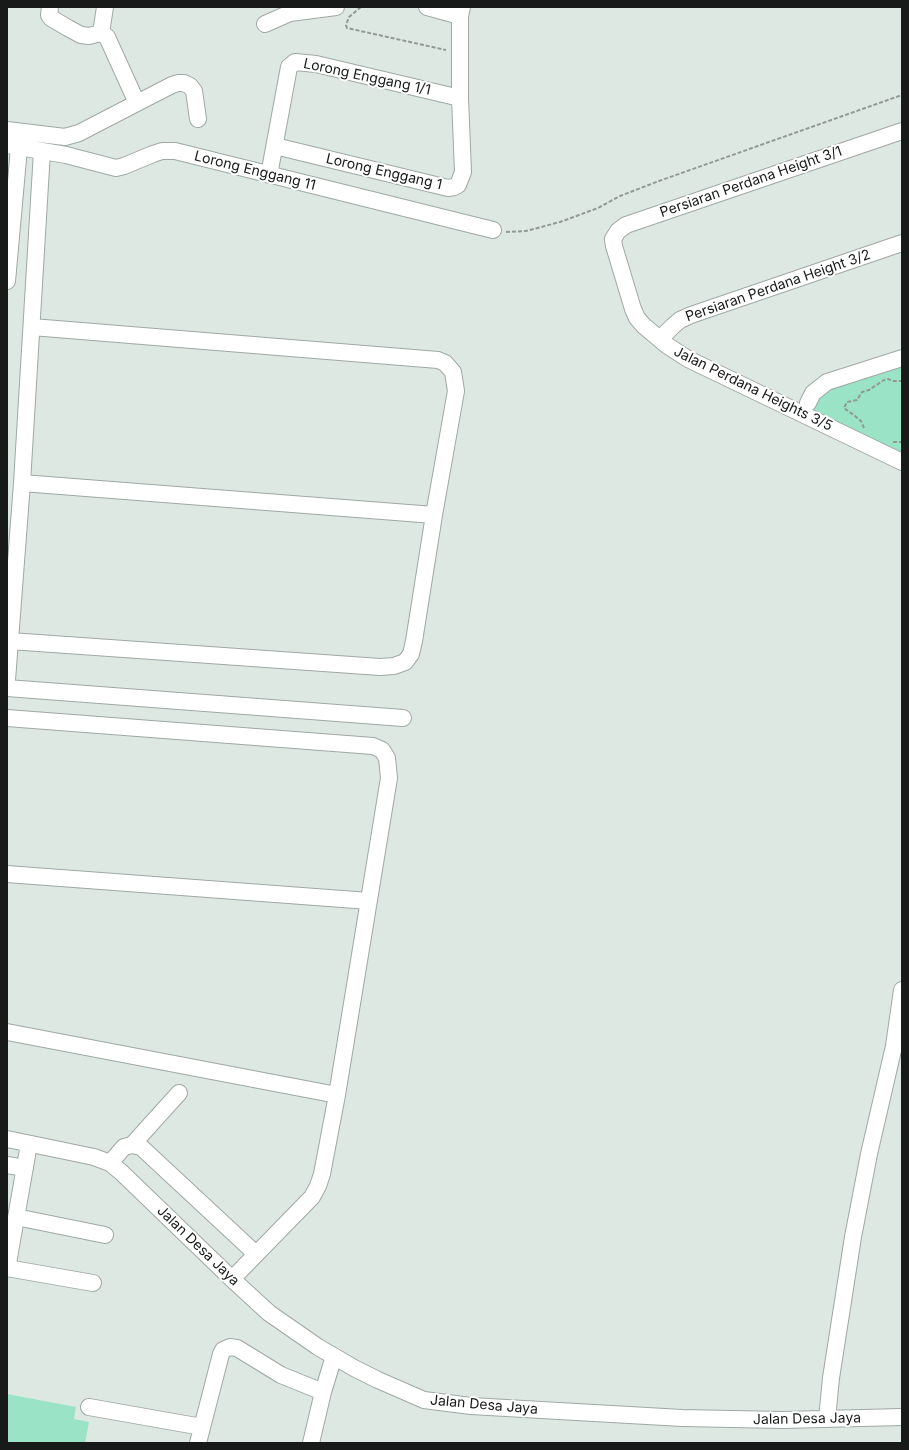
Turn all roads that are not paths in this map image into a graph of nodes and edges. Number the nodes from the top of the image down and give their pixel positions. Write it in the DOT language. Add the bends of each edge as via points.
graph roads {
  1 [pos="50,7"];
  2 [pos="105,7"];
  3 [pos="336,7"];
  4 [pos="427,7"];
  5 [pos="461,12"];
  6 [pos="265,24"];
  7 [pos="101,33"];
  8 [pos="460,98"];
  9 [pos="137,103"];
  10 [pos="198,118"];
  11 [pos="902,131"];
  12 [pos="14,138"];
  13 [pos="275,146"];
  14 [pos="42,151"];
  15 [pos="269,175"];
  16 [pos="493,230"];
  17 [pos="902,243"];
  18 [pos="614,246"];
  19 [pos="7,281"];
  20 [pos="32,327"];
  21 [pos="660,339"];
  22 [pos="902,358"];
  23 [pos="808,403"];
  24 [pos="902,462"];
  25 [pos="22,483"];
  26 [pos="434,515"];
  27 [pos="10,642"];
  28 [pos="7,680"];
  29 [pos="7,688"];
  30 [pos="7,718"];
  31 [pos="403,718"];
  32 [pos="7,874"];
  33 [pos="369,901"];
  34 [pos="902,990"];
  35 [pos="7,1032"];
  36 [pos="898,1047"];
  37 [pos="179,1093"];
  38 [pos="337,1095"];
  39 [pos="7,1139"];
  40 [pos="29,1144"];
  41 [pos="132,1144"];
  42 [pos="110,1163"];
  43 [pos="7,1165"];
  44 [pos="25,1168"];
  45 [pos="16,1217"];
  46 [pos="105,1235"];
  47 [pos="256,1254"];
  48 [pos="7,1269"];
  49 [pos="232,1280"];
  50 [pos="93,1283"];
  51 [pos="334,1356"];
  52 [pos="323,1392"];
  53 [pos="89,1407"];
  54 [pos="902,1417"];
  55 [pos="827,1419"];
  56 [pos="202,1427"];
  57 [pos="198,1443"];
  58 [pos="311,1443"];
  1 -- 7 [label="street" via="51,18 81,35"];
  2 -- 7 [label="street"];
  3 -- 6 [label="street" via="290,13"];
  4 -- 5 [label="street"];
  5 -- 8 [label="street, Lorong Enggang 1"];
  7 -- 9 [label="street" via="107,37"];
  8 -- 13 [label="street, Lorong Enggang 1/1" via="343,70 296,62 289,67"];
  8 -- 13 [label="street, Lorong Enggang 1" via="463,172 458,185 454,187 448,188"];
  9 -- 10 [label="street" via="172,85 184,83 194,91"];
  9 -- 12 [label="street" via="79,133 65,137"];
  11 -- 18 [label="street, Persiaran Perdana Height 3/1" via="626,225 615,234"];
  12 -- 14 [label="street, Lorong Enggang 11"];
  12 -- 19 [label="street"];
  13 -- 15 [label="street, Lorong Enggang 1/1"];
  14 -- 15 [label="street, Lorong Enggang 11" via="116,168 162,151 176,151"];
  14 -- 20 [label="street"];
  15 -- 16 [label="street, Lorong Enggang 11"];
  17 -- 21 [label="street, Persiaran Perdana Height 3/2" via="691,315 672,326"];
  18 -- 21 [label="street, Jalan Perdana Heights 3/5" via="635,314 644,326"];
  20 -- 25 [label="street"];
  20 -- 26 [label="street" via="438,360 445,363 453,372 456,391"];
  21 -- 24 [label="street, Jalan Perdana Heights 3/5" via="688,359"];
  22 -- 23 [label="street" via="827,382 813,393"];
  25 -- 26 [label="street"];
  25 -- 27 [label="street"];
  26 -- 27 [label="street" via="414,641 405,662 394,666"];
  27 -- 28 [label="street"];
  29 -- 31 [label="street"];
  30 -- 33 [label="street" via="373,746 382,750 388,758 389,778"];
  32 -- 33 [label="street"];
  33 -- 38 [label="street"];
  34 -- 36 [label="street"];
  35 -- 38 [label="street"];
  36 -- 55 [label="street" via="869,1154 853,1236"];
  37 -- 41 [label="street"];
  38 -- 47 [label="street" via="318,1186 312,1197"];
  39 -- 40 [label="street, Jalan Desa Jaya"];
  40 -- 42 [label="street, Jalan Desa Jaya" via="94,1157"];
  40 -- 44 [label="street"];
  41 -- 42 [label="street" via="124,1147"];
  41 -- 47 [label="street" via="141,1148"];
  42 -- 49 [label="street, Jalan Desa Jaya"];
  43 -- 44 [label="street"];
  44 -- 45 [label="street"];
  45 -- 46 [label="street"];
  45 -- 48 [label="street"];
  47 -- 49 [label="street"];
  48 -- 50 [label="street"];
  49 -- 51 [label="street, Jalan Desa Jaya" via="289,1328"];
  51 -- 52 [label="street"];
  51 -- 55 [label="street, Jalan Desa Jaya" via="402,1392 445,1404 739,1420"];
  52 -- 56 [label="street" via="281,1375 237,1348 230,1347 221,1354"];
  52 -- 58 [label="street"];
  53 -- 56 [label="street"];
  54 -- 55 [label="street, Jalan Desa Jaya"];
  56 -- 57 [label="street"];
}
